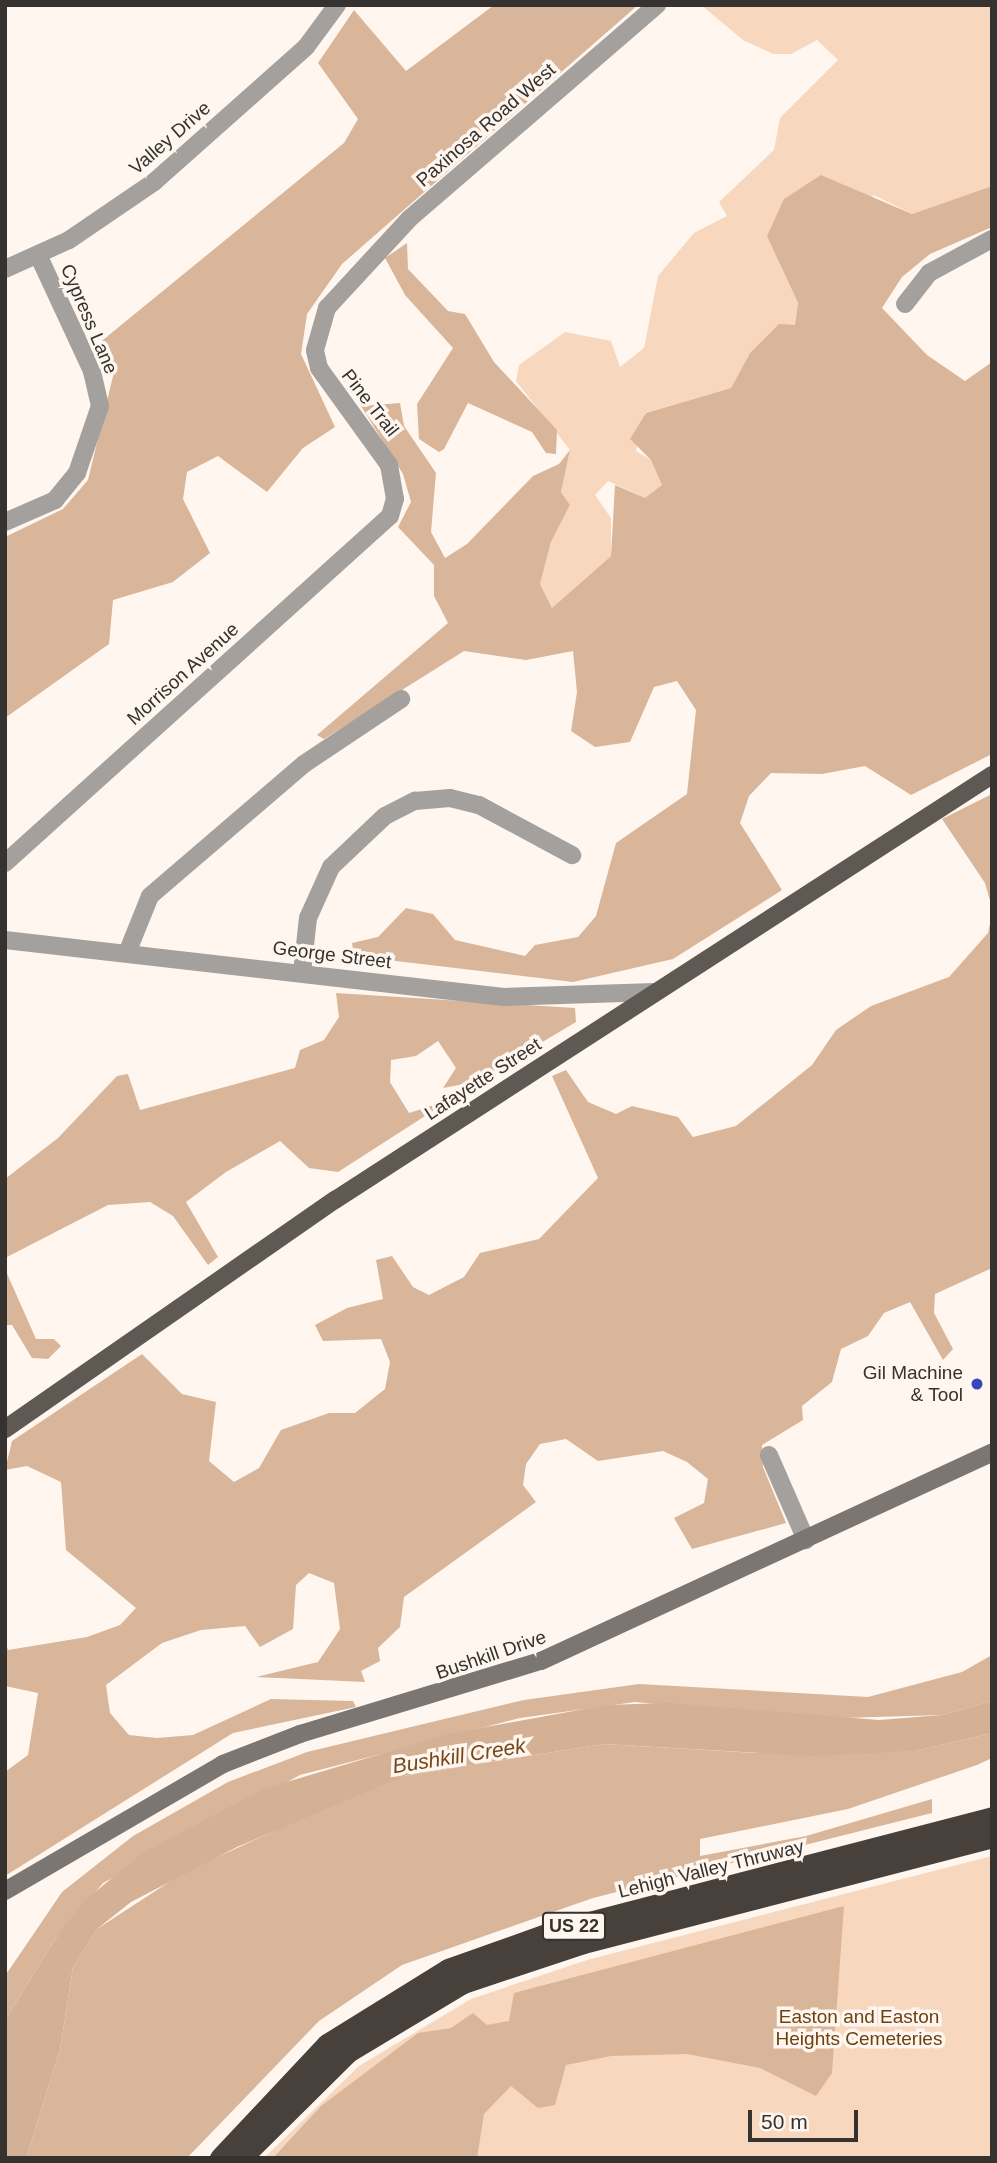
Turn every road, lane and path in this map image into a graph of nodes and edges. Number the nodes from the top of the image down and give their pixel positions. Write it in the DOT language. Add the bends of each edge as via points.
graph roads {
  1 [pos="337,5"];
  2 [pos="657,5"];
  3 [pos="992,239"];
  4 [pos="39,257"];
  5 [pos="5,269"];
  6 [pos="347,282"];
  7 [pos="905,304"];
  8 [pos="390,516"];
  9 [pos="5,522"];
  10 [pos="401,699"];
  11 [pos="992,775"];
  12 [pos="572,855"];
  13 [pos="5,863"];
  14 [pos="5,940"];
  15 [pos="127,953"];
  16 [pos="302,973"];
  17 [pos="655,992"];
  18 [pos="5,1429"];
  19 [pos="992,1453"];
  20 [pos="769,1455"];
  21 [pos="806,1540"];
  22 [pos="992,1817"];
  23 [pos="992,1838"];
  24 [pos="5,1891"];
  25 [pos="220,2158"];
  26 [pos="241,2158"];
  1 -- 4 [label="street, Valley Drive" via="306,47 155,182"];
  2 -- 6 [label="street, Paxinosa Road West" via="409,219"];
  3 -- 7 [label="street" via="929,273"];
  4 -- 5 [label="street, Valley Drive"];
  4 -- 9 [label="street, Cypress Lane" via="92,371 100,406 77,473 55,500"];
  6 -- 8 [label="street, Pine Trail" via="327,308 315,350 326,385 389,465 395,499"];
  8 -- 13 [label="street, Morrison Avenue"];
  10 -- 15 [label="street" via="303,764 150,896"];
  11 -- 17 [label="main road, Lafayette Street"];
  12 -- 16 [label="street" via="479,805 450,798 415,801 385,816 331,867 308,918"];
  14 -- 15 [label="street, George Street"];
  15 -- 16 [label="street, George Street"];
  16 -- 17 [label="street, George Street" via="504,997"];
  17 -- 18 [label="main road, Lafayette Street" via="335,1200"];
  19 -- 21 [label="street, Bushkill Drive"];
  20 -- 21 [label="street"];
  21 -- 24 [label="street, Bushkill Drive" via="541,1661 300,1734 223,1764"];
  22 -- 25 [label="highway, Lehigh Valley Thruway / US 22" via="555,1931 466,1962 397,1996 327,2044"];
  23 -- 26 [label="highway, US 22" via="583,1943 463,1983 348,2052"];
}
